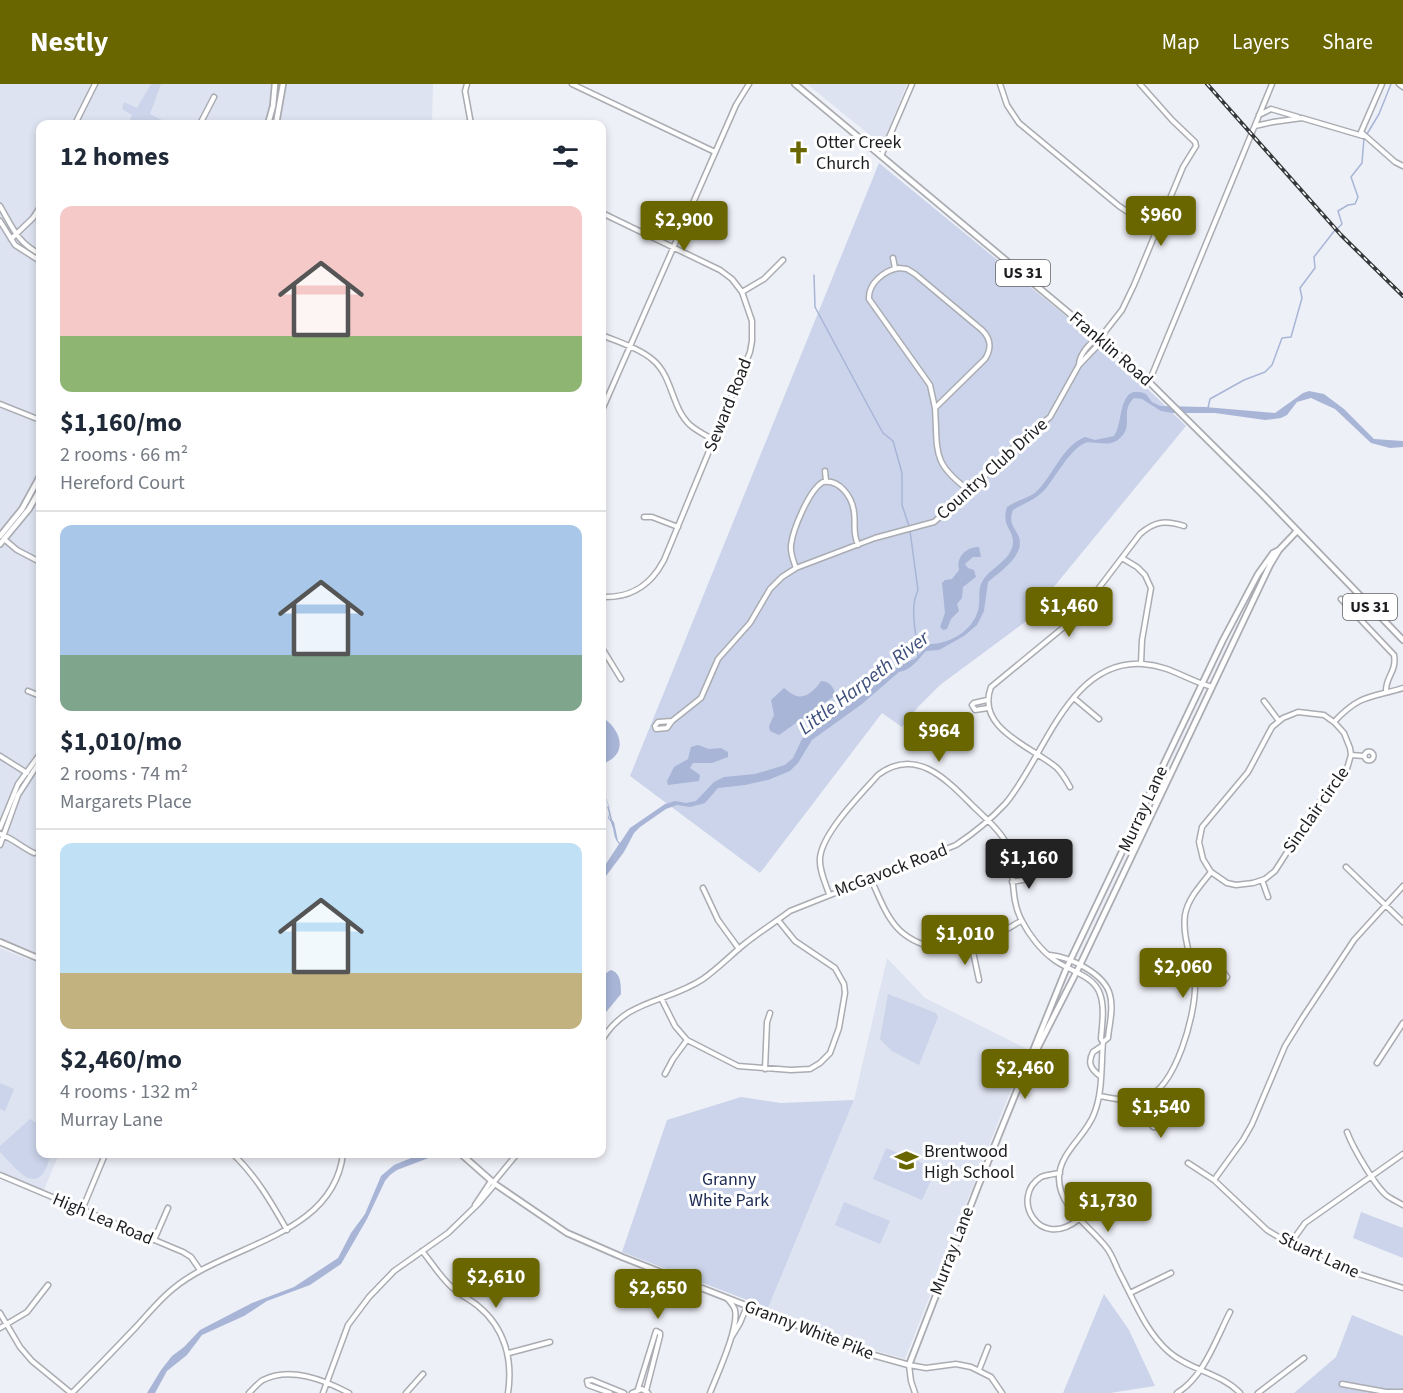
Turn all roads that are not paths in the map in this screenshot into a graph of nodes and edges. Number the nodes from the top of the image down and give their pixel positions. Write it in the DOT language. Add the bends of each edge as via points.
graph roads {
  1 [pos="95,84"];
  2 [pos="275,84"];
  3 [pos="283,84"];
  4 [pos="467,84"];
  5 [pos="572,84"];
  6 [pos="749,84"];
  7 [pos="795,84"];
  8 [pos="912,84"];
  9 [pos="1000,84"];
  10 [pos="1140,84"];
  11 [pos="1272,84"];
  12 [pos="1382,84"];
  13 [pos="1399,84"];
  14 [pos="1403,87"];
  15 [pos="214,97"];
  16 [pos="1259,115"];
  17 [pos="1302,118"];
  18 [pos="77,120"];
  19 [pos="202,120"];
  20 [pos="269,120"];
  21 [pos="277,120"];
  22 [pos="470,120"];
  23 [pos="1254,126"];
  24 [pos="1363,136"];
  25 [pos="715,152"];
  26 [pos="880,156"];
  27 [pos="1403,166"];
  28 [pos="0,206"];
  29 [pos="36,213"];
  30 [pos="606,215"];
  31 [pos="0,220"];
  32 [pos="1158,228"];
  33 [pos="15,235"];
  34 [pos="11,239"];
  35 [pos="674,247"];
  36 [pos="36,252"];
  37 [pos="893,258"];
  38 [pos="36,259"];
  39 [pos="783,260"];
  40 [pos="895,268"];
  41 [pos="742,292"];
  42 [pos="606,337"];
  43 [pos="1100,338"];
  44 [pos="629,347"];
  45 [pos="1149,382"];
  46 [pos="606,401"];
  47 [pos="0,404"];
  48 [pos="935,408"];
  49 [pos="36,418"];
  50 [pos="714,440"];
  51 [pos="825,471"];
  52 [pos="826,481"];
  53 [pos="36,485"];
  54 [pos="34,489"];
  55 [pos="970,491"];
  56 [pos="36,498"];
  57 [pos="644,517"];
  58 [pos="1184,526"];
  59 [pos="678,527"];
  60 [pos="1297,531"];
  61 [pos="1,536"];
  62 [pos="0,544"];
  63 [pos="858,544"];
  64 [pos="1280,550"];
  65 [pos="1122,558"];
  66 [pos="36,560"];
  67 [pos="796,568"];
  68 [pos="606,597"];
  69 [pos="1341,599"];
  70 [pos="1403,640"];
  71 [pos="606,655"];
  72 [pos="1141,663"];
  73 [pos="621,679"];
  74 [pos="1202,684"];
  75 [pos="1212,687"];
  76 [pos="1403,688"];
  77 [pos="28,691"];
  78 [pos="1386,692"];
  79 [pos="36,694"];
  80 [pos="1074,698"];
  81 [pos="987,700"];
  82 [pos="1264,701"];
  83 [pos="988,708"];
  84 [pos="1099,719"];
  85 [pos="672,721"];
  86 [pos="1279,722"];
  87 [pos="1334,722"];
  88 [pos="1036,755"];
  89 [pos="1350,755"];
  90 [pos="0,756"];
  91 [pos="1364,756"];
  92 [pos="36,760"];
  93 [pos="36,765"];
  94 [pos="28,773"];
  95 [pos="1070,788"];
  96 [pos="987,821"];
  97 [pos="0,828"];
  98 [pos="2,835"];
  99 [pos="0,845"];
  100 [pos="34,853"];
  101 [pos="1346,867"];
  102 [pos="1211,872"];
  103 [pos="1036,873"];
  104 [pos="871,879"];
  105 [pos="1262,880"];
  106 [pos="1012,882"];
  107 [pos="1403,886"];
  108 [pos="703,888"];
  109 [pos="829,894"];
  110 [pos="1269,897"];
  111 [pos="1385,904"];
  112 [pos="778,920"];
  113 [pos="1021,921"];
  114 [pos="1403,922"];
  115 [pos="940,929"];
  116 [pos="0,942"];
  117 [pos="972,947"];
  118 [pos="739,949"];
  119 [pos="938,949"];
  120 [pos="36,957"];
  121 [pos="1069,964"];
  122 [pos="1080,965"];
  123 [pos="1076,972"];
  124 [pos="1205,978"];
  125 [pos="1194,979"];
  126 [pos="979,980"];
  127 [pos="661,998"];
  128 [pos="770,1012"];
  129 [pos="1403,1023"];
  130 [pos="606,1033"];
  131 [pos="687,1040"];
  132 [pos="1103,1044"];
  133 [pos="1377,1063"];
  134 [pos="765,1069"];
  135 [pos="665,1074"];
  136 [pos="1100,1076"];
  137 [pos="1022,1078"];
  138 [pos="1098,1096"];
  139 [pos="1146,1097"];
  140 [pos="1152,1110"];
  141 [pos="1347,1132"];
  142 [pos="1403,1154"];
  143 [pos="104,1158"];
  144 [pos="237,1158"];
  145 [pos="342,1158"];
  146 [pos="465,1158"];
  147 [pos="514,1158"];
  148 [pos="1188,1163"];
  149 [pos="1060,1173"];
  150 [pos="0,1175"];
  151 [pos="1372,1175"];
  152 [pos="1214,1180"];
  153 [pos="493,1183"];
  154 [pos="1403,1205"];
  155 [pos="168,1208"];
  156 [pos="82,1210"];
  157 [pos="1079,1219"];
  158 [pos="287,1230"];
  159 [pos="154,1240"];
  160 [pos="1290,1244"];
  161 [pos="422,1251"];
  162 [pos="200,1270"];
  163 [pos="1171,1273"];
  164 [pos="48,1285"];
  165 [pos="1403,1288"];
  166 [pos="1130,1293"];
  167 [pos="726,1297"];
  168 [pos="744,1304"];
  169 [pos="1230,1312"];
  170 [pos="0,1313"];
  171 [pos="734,1320"];
  172 [pos="7,1324"];
  173 [pos="0,1328"];
  174 [pos="730,1339"];
  175 [pos="550,1341"];
  176 [pos="988,1347"];
  177 [pos="509,1353"];
  178 [pos="1304,1358"];
  179 [pos="909,1365"];
  180 [pos="979,1370"];
  181 [pos="1201,1370"];
  182 [pos="423,1374"];
  183 [pos="326,1384"];
  184 [pos="1342,1384"];
  185 [pos="638,1389"];
  186 [pos="647,1392"];
  187 [pos="1376,1392"];
  188 [pos="1403,1392"];
  189 [pos="72,1393"];
  190 [pos="249,1393"];
  191 [pos="323,1393"];
  192 [pos="349,1393"];
  193 [pos="406,1393"];
  194 [pos="508,1393"];
  195 [pos="610,1393"];
  196 [pos="624,1393"];
  197 [pos="632,1393"];
  198 [pos="710,1393"];
  199 [pos="915,1393"];
  200 [pos="1002,1393"];
  201 [pos="1177,1393"];
  202 [pos="1240,1393"];
  203 [pos="1258,1393"];
  1 -- 18 [label="street"];
  2 -- 20 [label="main road"];
  3 -- 21 [label="main road"];
  4 -- 22 [label="street"];
  5 -- 25 [label="street"];
  6 -- 25 [label="street"];
  7 -- 26 [label="main road, Franklin Road / US 31"];
  8 -- 26 [label="street"];
  9 -- 32 [label="street" via="1019,123 1123,209"];
  10 -- 32 [label="street, Country Club Drive" via="1196,145"];
  11 -- 16 [label="street"];
  12 -- 24 [label="street" via="1362,129"];
  13 -- 14 [label="street"];
  15 -- 19 [label="street"];
  16 -- 17 [label="street" via="1271,109"];
  16 -- 23 [label="street"];
  17 -- 23 [label="street"];
  17 -- 24 [label="street"];
  23 -- 45 [label="street"];
  24 -- 27 [label="street"];
  25 -- 35 [label="street"];
  26 -- 43 [label="main road, Franklin Road / US 31"];
  28 -- 33 [label="street"];
  29 -- 33 [label="street"];
  30 -- 35 [label="street, Seward Road"];
  31 -- 34 [label="street"];
  32 -- 43 [label="street, Country Club Drive" via="1124,306"];
  33 -- 34 [label="street"];
  33 -- 36 [label="street"];
  34 -- 38 [label="street"];
  35 -- 41 [label="street, Seward Road" via="720,270"];
  35 -- 44 [label="street"];
  37 -- 40 [label="street"];
  39 -- 41 [label="street" via="764,279"];
  40 -- 48 [label="street" via="874,284 869,299 930,385"];
  40 -- 48 [label="street" via="915,274 990,340 985,359"];
  41 -- 50 [label="street, Seward Road" via="752,321 752,341"];
  42 -- 44 [label="street"];
  43 -- 45 [label="main road, Franklin Road / US 31"];
  43 -- 55 [label="street, Country Club Drive" via="1080,359 1050,417"];
  44 -- 46 [label="street"];
  44 -- 50 [label="street" via="658,365 685,420"];
  45 -- 60 [label="main road, Franklin Road / US 31"];
  47 -- 49 [label="street"];
  48 -- 55 [label="street" via="939,459 950,476"];
  50 -- 59 [label="street, Seward Road"];
  51 -- 52 [label="street"];
  52 -- 63 [label="street" via="839,485 851,503"];
  52 -- 67 [label="street" via="811,493 792,538 791,555"];
  53 -- 54 [label="main road"];
  54 -- 61 [label="main road"];
  55 -- 63 [label="street, Country Club Drive" via="934,522"];
  56 -- 61 [label="main road"];
  57 -- 59 [label="street"];
  58 -- 65 [label="street" via="1160,522 1150,525"];
  59 -- 68 [label="street, Seward Road" via="664,560 648,583 637,591"];
  60 -- 64 [label="main road, Murray Lane"];
  60 -- 70 [label="main road, Franklin Road / US 31"];
  61 -- 62 [label="main road"];
  61 -- 66 [label="street"];
  63 -- 67 [label="street, Country Club Drive"];
  64 -- 74 [label="main road, Murray Lane" via="1254,580"];
  64 -- 75 [label="main road, Murray Lane"];
  65 -- 72 [label="street" via="1145,575 1151,588"];
  65 -- 81 [label="street" via="1070,622 997,681"];
  67 -- 85 [label="street, Country Club Drive" via="774,585 750,623 718,658 701,698"];
  69 -- 78 [label="street" via="1394,655 1395,665 1385,684"];
  71 -- 73 [label="street"];
  72 -- 74 [label="street, McGavock Road" via="1170,669"];
  72 -- 80 [label="street, McGavock Road" via="1110,669 1089,680"];
  74 -- 75 [label="street, McGavock Road"];
  74 -- 121 [label="main road, Murray Lane"];
  75 -- 122 [label="main road, Murray Lane"];
  76 -- 78 [label="street"];
  77 -- 79 [label="street"];
  78 -- 87 [label="street" via="1365,697"];
  80 -- 84 [label="street"];
  80 -- 88 [label="street, McGavock Road"];
  81 -- 83 [label="street"];
  81 -- 83 [label="street" via="972,705 975,710"];
  82 -- 86 [label="street"];
  83 -- 88 [label="street" via="1004,731"];
  86 -- 87 [label="street" via="1298,712 1309,712"];
  86 -- 102 [label="street" via="1272,727 1248,772 1202,827 1199,842"];
  87 -- 89 [label="street, Sinclair circle" via="1344,733"];
  88 -- 95 [label="street" via="1057,768"];
  88 -- 96 [label="street, McGavock Road" via="1006,802"];
  89 -- 91 [label="street"];
  89 -- 105 [label="street, Sinclair circle" via="1346,772 1318,804 1275,871"];
  90 -- 94 [label="street"];
  92 -- 94 [label="street"];
  93 -- 94 [label="street"];
  94 -- 97 [label="street" via="14,792"];
  94 -- 98 [label="street"];
  96 -- 104 [label="street, McGavock Road" via="956,845"];
  96 -- 106 [label="street" via="1004,840"];
  96 -- 109 [label="street" via="958,791 928,769 910,764 886,768 822,846 821,868"];
  98 -- 99 [label="street"];
  98 -- 100 [label="street"];
  101 -- 111 [label="street"];
  102 -- 105 [label="street" via="1236,885"];
  102 -- 125 [label="street" via="1192,896 1186,912"];
  103 -- 106 [label="street"];
  104 -- 109 [label="street, McGavock Road"];
  104 -- 119 [label="street" via="886,915 899,932"];
  105 -- 110 [label="street"];
  106 -- 113 [label="street"];
  107 -- 111 [label="street"];
  108 -- 118 [label="street" via="718,920"];
  109 -- 112 [label="street, McGavock Road"];
  111 -- 114 [label="street"];
  111 -- 152 [label="street" via="1354,940 1285,1046 1243,1140"];
  112 -- 118 [label="street, McGavock Road"];
  112 -- 134 [label="street" via="795,941 835,968 845,993 838,1028 825,1059 810,1069"];
  113 -- 117 [label="street"];
  113 -- 121 [label="street" via="1041,948"];
  115 -- 119 [label="street"];
  116 -- 120 [label="main road"];
  117 -- 119 [label="street"];
  117 -- 126 [label="street"];
  118 -- 127 [label="street, McGavock Road" via="702,980"];
  121 -- 122 [label="street"];
  121 -- 123 [label="street"];
  121 -- 137 [label="main road, Murray Lane"];
  122 -- 123 [label="main road, Murray Lane"];
  122 -- 132 [label="street" via="1106,983 1110,995 1108,1038"];
  123 -- 132 [label="street" via="1100,991"];
  123 -- 137 [label="main road, Murray Lane"];
  124 -- 124 [label="street" via="1220,971 1227,977 1223,982 1209,982"];
  124 -- 125 [label="street"];
  125 -- 139 [label="street" via="1194,1008 1178,1055 1160,1087"];
  127 -- 130 [label="street, McGavock Road" via="637,1006"];
  127 -- 131 [label="street"];
  128 -- 134 [label="street"];
  129 -- 133 [label="street"];
  131 -- 134 [label="street" via="738,1066"];
  131 -- 135 [label="street"];
  132 -- 136 [label="street"];
  132 -- 136 [label="street" via="1093,1052 1090,1062"];
  136 -- 138 [label="street"];
  137 -- 179 [label="main road, Murray Lane"];
  138 -- 139 [label="street" via="1125,1100"];
  138 -- 149 [label="street" via="1093,1117 1066,1156"];
  139 -- 140 [label="street"];
  140 -- 140 [label="street" via="1149,1117 1153,1126 1160,1128 1163,1124 1158,1110"];
  141 -- 151 [label="street"];
  142 -- 151 [label="street"];
  143 -- 156 [label="street"];
  144 -- 158 [label="street" via="262,1187"];
  145 -- 158 [label="street" via="334,1181 317,1206"];
  146 -- 153 [label="main road, Granny White Pike"];
  147 -- 153 [label="street"];
  148 -- 152 [label="street, Stuart Lane"];
  149 -- 157 [label="street" via="1064,1197"];
  149 -- 157 [label="street" via="1042,1177 1031,1189 1029,1209 1037,1222 1052,1230 1070,1227"];
  150 -- 156 [label="street, High Lea Road"];
  151 -- 154 [label="street" via="1386,1195"];
  151 -- 160 [label="street" via="1305,1222"];
  152 -- 160 [label="street, Stuart Lane" via="1267,1230"];
  153 -- 161 [label="street" via="448,1233"];
  153 -- 167 [label="main road, Granny White Pike" via="570,1234"];
  155 -- 159 [label="street"];
  156 -- 159 [label="street, High Lea Road"];
  157 -- 166 [label="street" via="1107,1248"];
  158 -- 162 [label="street"];
  159 -- 162 [label="street, High Lea Road" via="191,1257"];
  160 -- 165 [label="street, Stuart Lane" via="1330,1265"];
  161 -- 177 [label="street" via="455,1290 493,1321"];
  161 -- 183 [label="street" via="394,1271 369,1297 351,1322"];
  162 -- 189 [label="street" via="166,1296"];
  163 -- 166 [label="street"];
  164 -- 172 [label="street" via="27,1312"];
  166 -- 181 [label="street" via="1145,1325 1162,1346"];
  167 -- 168 [label="main road, Granny White Pike"];
  167 -- 171 [label="street" via="735,1311"];
  168 -- 171 [label="street"];
  168 -- 174 [label="street" via="740,1323"];
  168 -- 179 [label="main road, Granny White Pike" via="878,1357"];
  169 -- 181 [label="street"];
  170 -- 172 [label="street"];
  171 -- 174 [label="street"];
  172 -- 173 [label="street"];
  172 -- 189 [label="street" via="32,1361"];
  174 -- 198 [label="street"];
  175 -- 177 [label="street"];
  176 -- 180 [label="street"];
  177 -- 194 [label="street"];
  178 -- 203 [label="street"];
  179 -- 180 [label="street" via="928,1368 958,1364"];
  179 -- 199 [label="street"];
  180 -- 200 [label="street" via="991,1377"];
  181 -- 201 [label="street"];
  181 -- 202 [label="street"];
  182 -- 193 [label="street"];
  183 -- 190 [label="street" via="288,1374 261,1381"];
  183 -- 191 [label="street"];
  183 -- 192 [label="street"];
  184 -- 187 [label="street"];
  185 -- 186 [label="street"];
  185 -- 186 [label="street" via="656,1331 660,1336"];
  185 -- 197 [label="street"];
  187 -- 188 [label="street"];
  195 -- 196 [label="street" via="588,1385 587,1381"];
}
